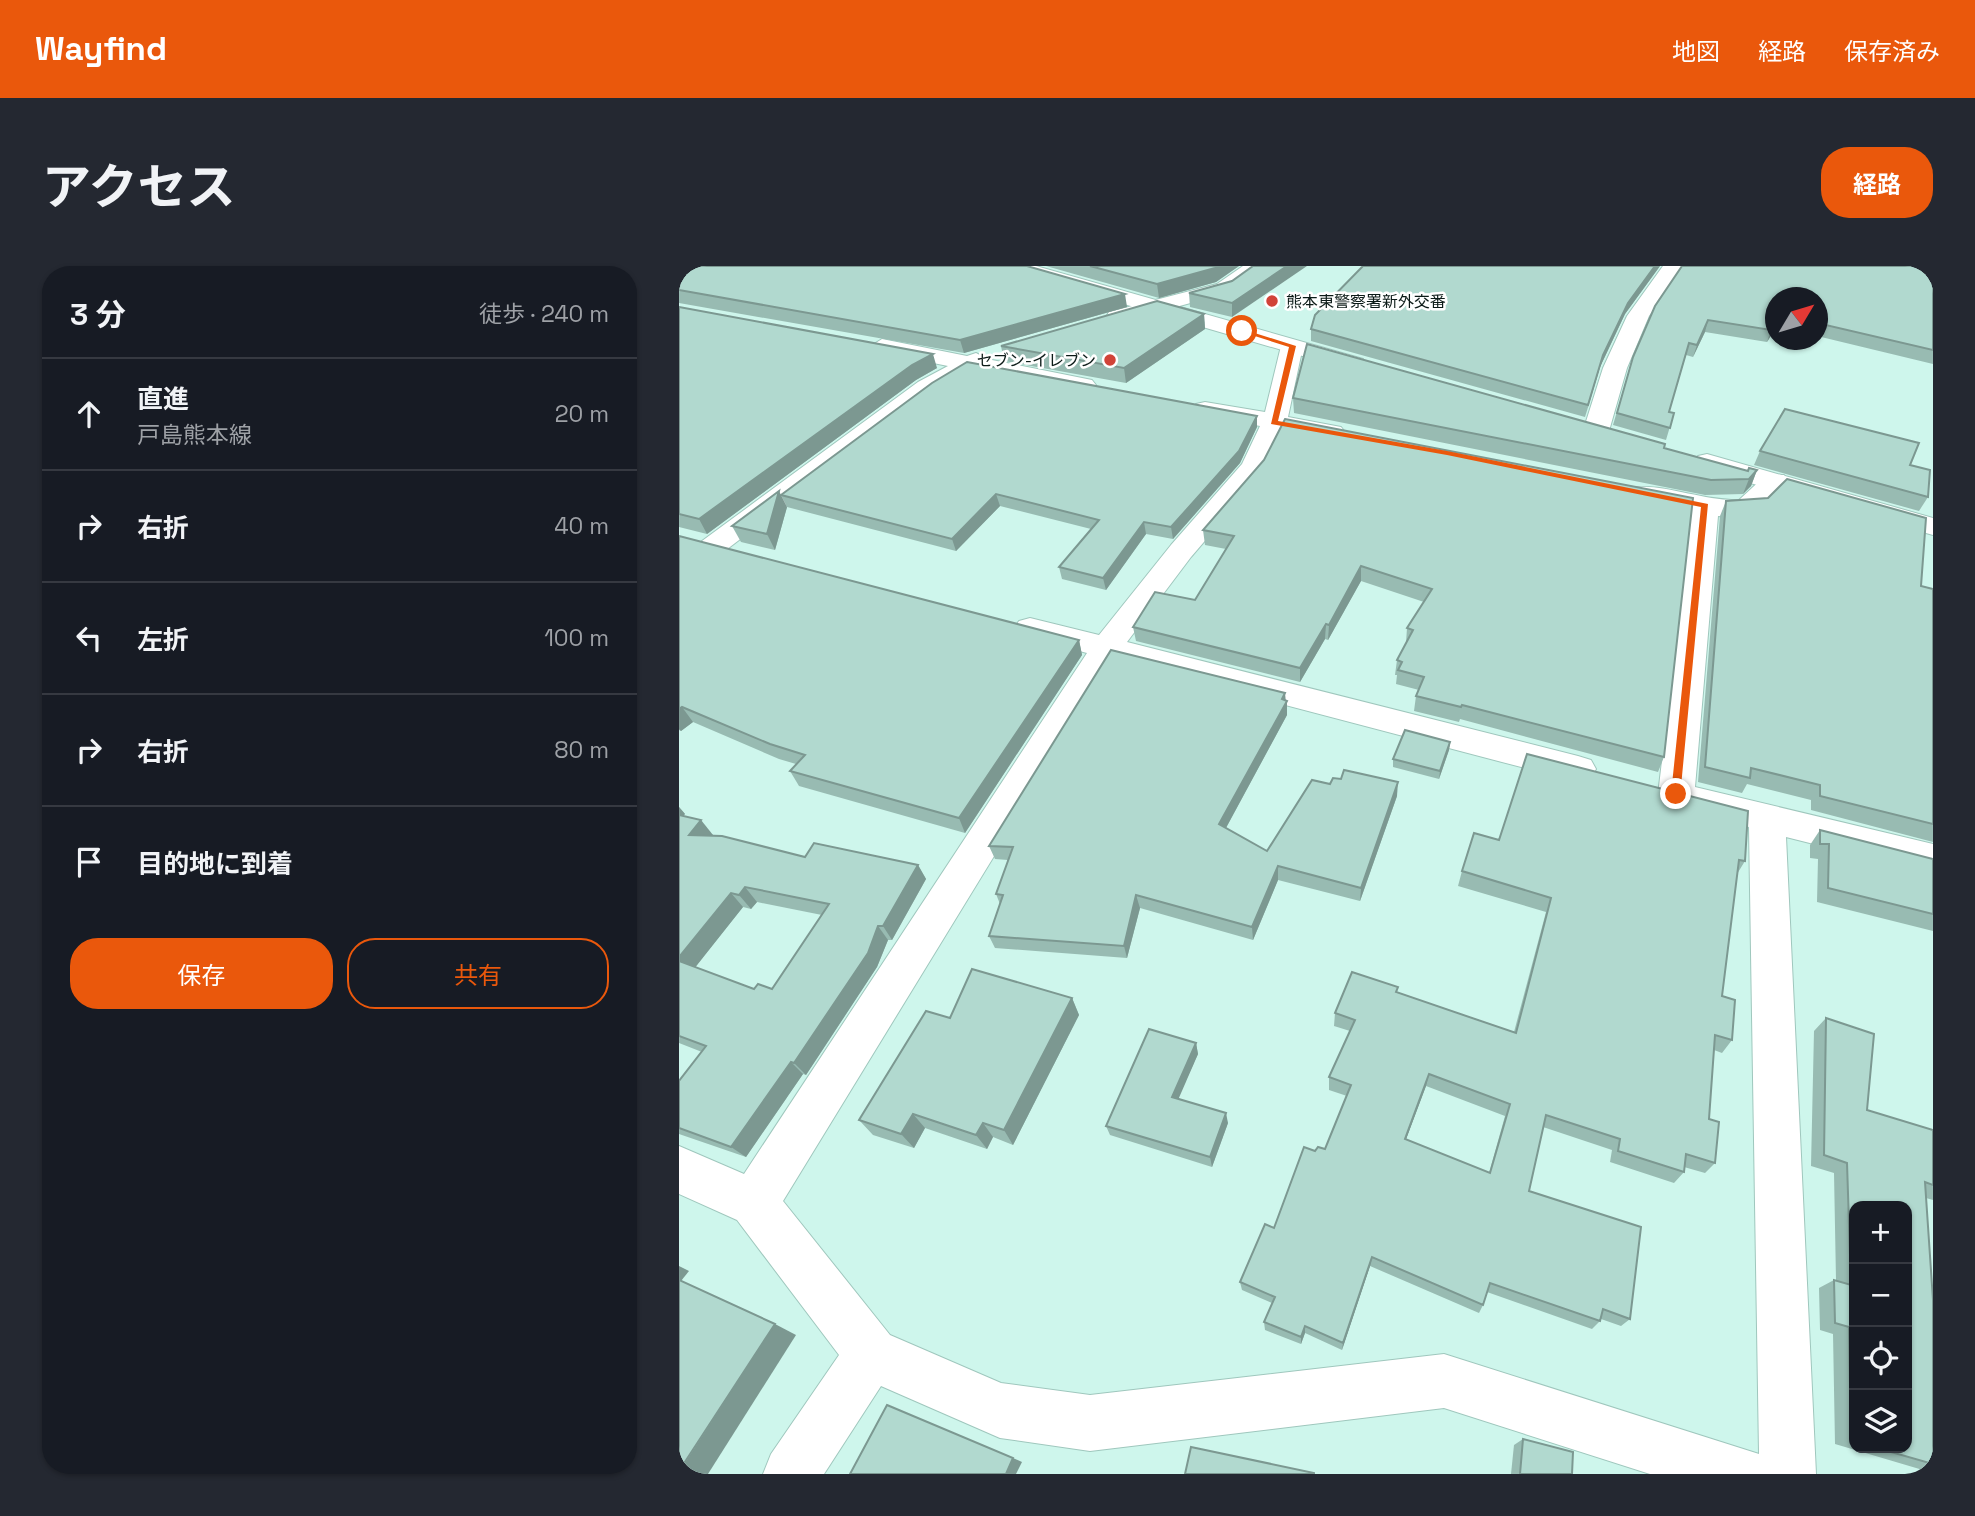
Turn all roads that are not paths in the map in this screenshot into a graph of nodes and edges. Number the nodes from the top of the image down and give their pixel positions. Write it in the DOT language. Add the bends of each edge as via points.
graph roads {
  1 [pos="1014,266"];
  2 [pos="1257,266"];
  3 [pos="1673,266"];
  4 [pos="1157,305"];
  5 [pos="1090,324"];
  6 [pos="864,343"];
  7 [pos="1292,346"];
  8 [pos="1013,347"];
  9 [pos="970,362"];
  10 [pos="1371,368"];
  11 [pos="1102,388"];
  12 [pos="1182,404"];
  13 [pos="1274,422"];
  14 [pos="1569,423"];
  15 [pos="1596,431"];
  16 [pos="1353,435"];
  17 [pos="1621,438"];
  18 [pos="1685,456"];
  19 [pos="1775,481"];
  20 [pos="1615,489"];
  21 [pos="1705,506"];
  22 [pos="1933,527"];
  23 [pos="750,556"];
  24 [pos="1000,620"];
  25 [pos="1106,648"];
  26 [pos="1610,777"];
  27 [pos="1767,817"];
  28 [pos="1933,859"];
  29 [pos="679,1170"];
  30 [pos="754,1203"];
  31 [pos="871,1354"];
  32 [pos="791,1474"];
  33 [pos="1739,1474"];
  34 [pos="1788,1474"];
  1 -- 4 [label="street"];
  2 -- 4 [label="street" via="1223,288"];
  3 -- 15 [label="street" via="1638,316 1615,368"];
  4 -- 5 [label="street"];
  4 -- 7 [label="street"];
  6 -- 9 [label="street"];
  7 -- 10 [label="street"];
  7 -- 13 [label="street"];
  8 -- 9 [label="street"];
  9 -- 11 [label="street"];
  9 -- 23 [label="street" via="926,387 701,544"];
  12 -- 13 [label="street"];
  13 -- 16 [label="street"];
  13 -- 25 [label="street" via="1254,467"];
  14 -- 15 [label="street"];
  15 -- 17 [label="street"];
  18 -- 19 [label="street"];
  19 -- 21 [label="street" via="1751,505"];
  19 -- 22 [label="street"];
  20 -- 21 [label="street"];
  21 -- 27 [label="street" via="1663,791"];
  24 -- 25 [label="street"];
  25 -- 26 [label="street"];
  25 -- 30 [label="street"];
  27 -- 28 [label="street"];
  27 -- 34 [label="street"];
  29 -- 30 [label="street"];
  30 -- 31 [label="street"];
  31 -- 32 [label="street"];
  31 -- 33 [label="street" via="1000,1410 1090,1423 1444,1381"];
}
